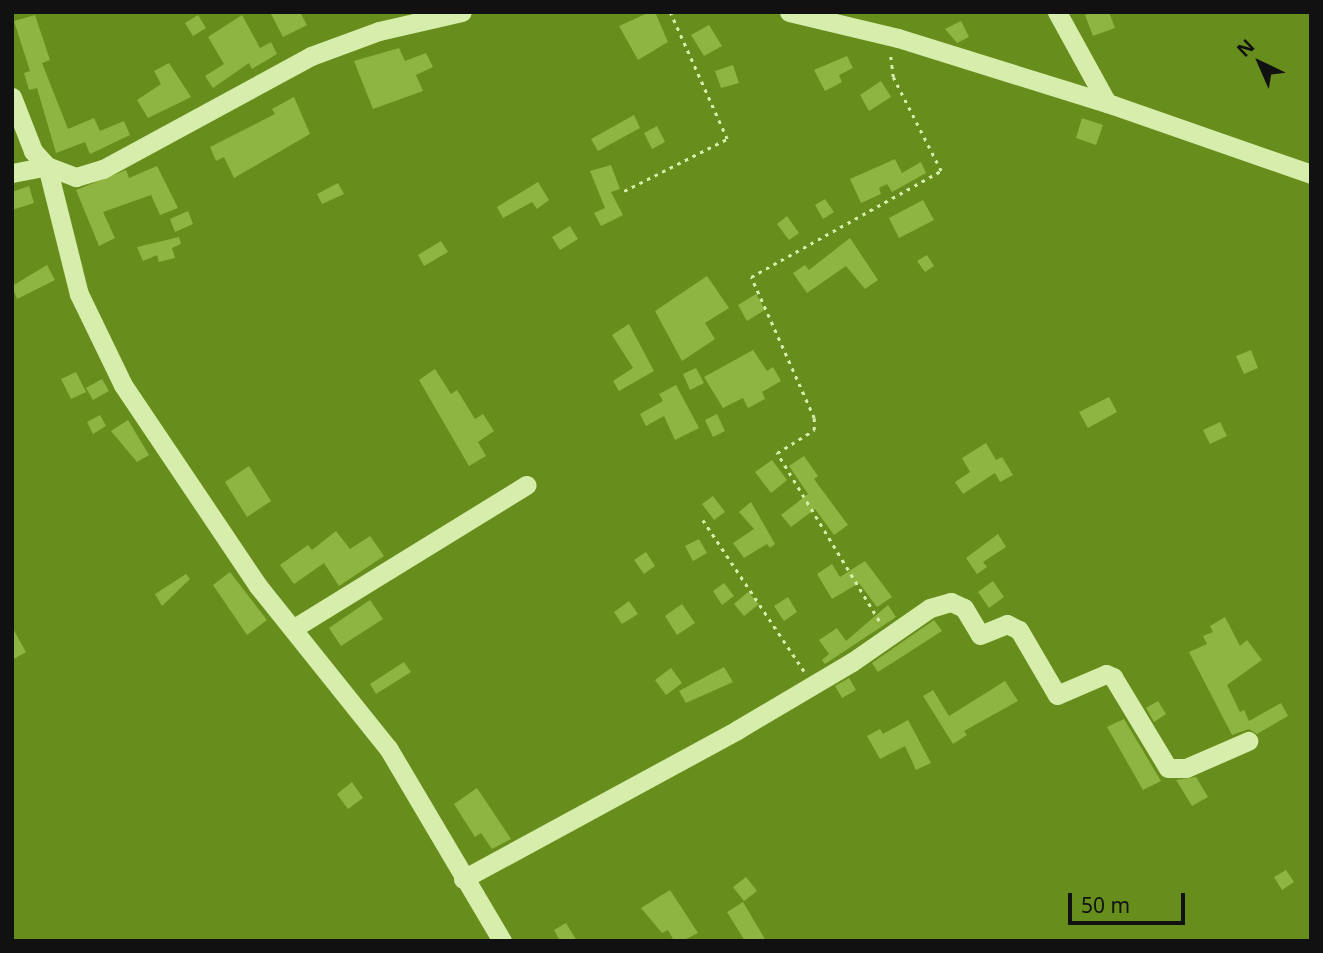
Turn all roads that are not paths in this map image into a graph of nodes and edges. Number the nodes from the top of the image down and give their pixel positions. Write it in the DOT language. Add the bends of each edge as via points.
graph roads {
  1 [pos="462,12"];
  2 [pos="789,12"];
  3 [pos="1057,12"];
  4 [pos="12,97"];
  5 [pos="1107,103"];
  6 [pos="47,166"];
  7 [pos="12,173"];
  8 [pos="1311,174"];
  9 [pos="526,485"];
  10 [pos="294,628"];
  11 [pos="1248,741"];
  12 [pos="463,879"];
  13 [pos="502,941"];
  1 -- 6 [label="street" via="379,31 311,56 103,169 76,177"];
  2 -- 5 [label="street" via="898,38"];
  3 -- 5 [label="street"];
  4 -- 6 [label="street" via="33,151"];
  5 -- 8 [label="street"];
  6 -- 7 [label="street"];
  6 -- 10 [label="street" via="79,294 123,385 258,586"];
  9 -- 10 [label="street"];
  10 -- 12 [label="street" via="388,748"];
  11 -- 12 [label="street" via="1186,768 1168,768 1113,677 1106,674 1057,695 1019,630 1007,624 979,635 964,608 951,602 930,608 852,662 737,730"];
  12 -- 13 [label="street"];
}
